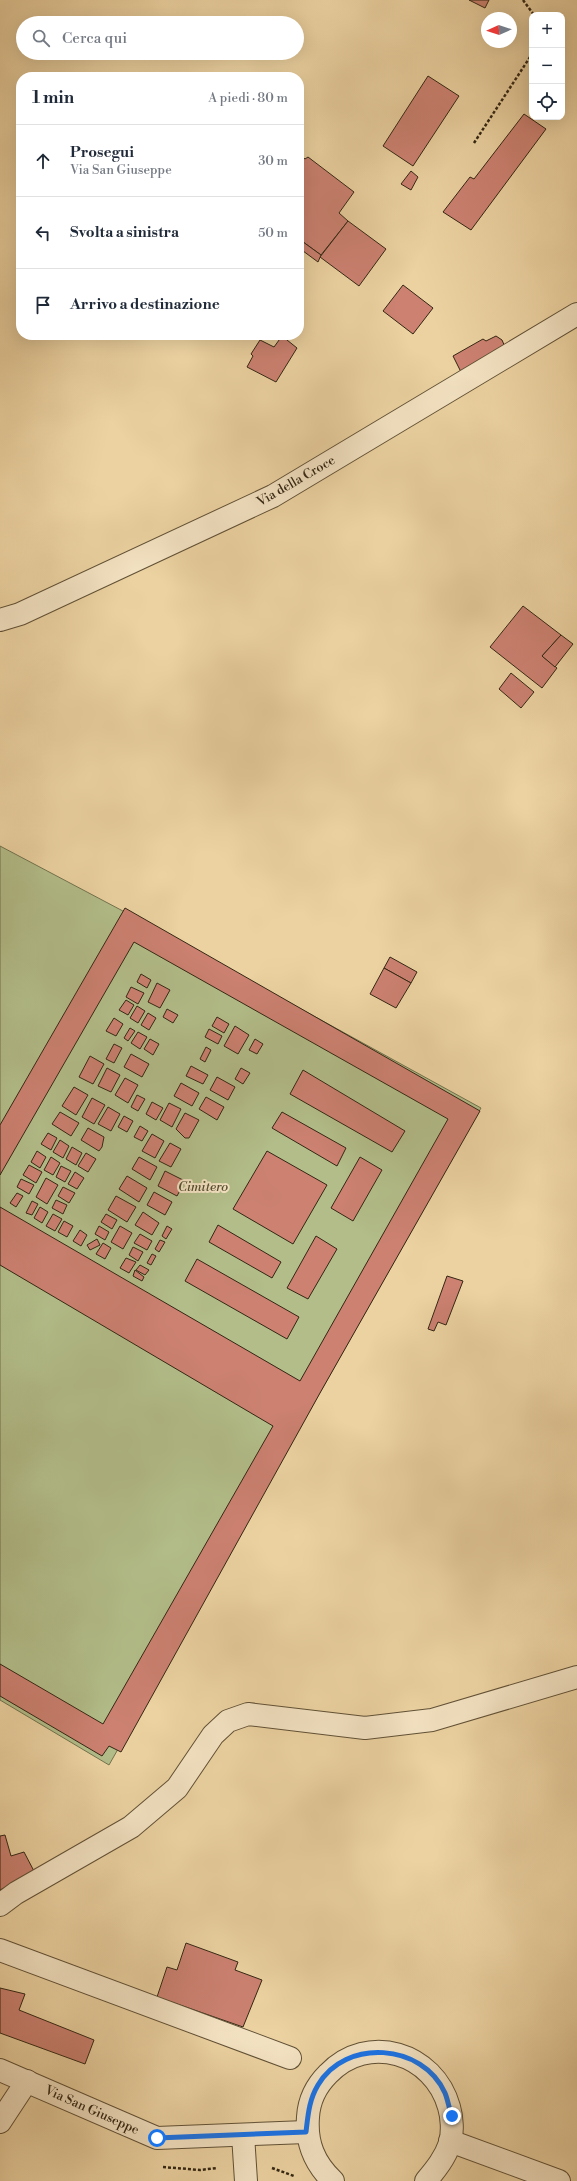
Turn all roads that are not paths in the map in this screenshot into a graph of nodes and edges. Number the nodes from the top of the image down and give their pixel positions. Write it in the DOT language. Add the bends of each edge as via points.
graph roads {
  1 [pos="577,314"];
  2 [pos="0,620"];
  3 [pos="577,1677"];
  4 [pos="0,1905"];
  5 [pos="0,1950"];
  6 [pos="290,2058"];
  7 [pos="0,2070"];
  8 [pos="27,2082"];
  9 [pos="0,2122"];
  10 [pos="306,2132"];
  11 [pos="243,2135"];
  12 [pos="450,2141"];
  13 [pos="246,2181"];
  14 [pos="334,2181"];
  15 [pos="426,2181"];
  16 [pos="559,2181"];
  1 -- 2 [label="street, Via della Croce" via="273,496 20,614"];
  3 -- 4 [label="street" via="432,1720 365,1728 248,1714 228,1721 213,1735 177,1788 131,1827 16,1892"];
  5 -- 6 [label="street"];
  7 -- 8 [label="street, Via San Giuseppe"];
  8 -- 9 [label="street"];
  8 -- 11 [label="street, Via San Giuseppe" via="157,2138"];
  10 -- 11 [label="street, Via San Giuseppe"];
  10 -- 12 [label="street" via="308,2107 318,2084 336,2066 359,2054 384,2052 408,2058 429,2072 445,2092 452,2116"];
  10 -- 14 [label="street" via="312,2153 323,2171"];
  11 -- 13 [label="street"];
  12 -- 15 [label="street" via="441,2164"];
  12 -- 16 [label="street"];
}
